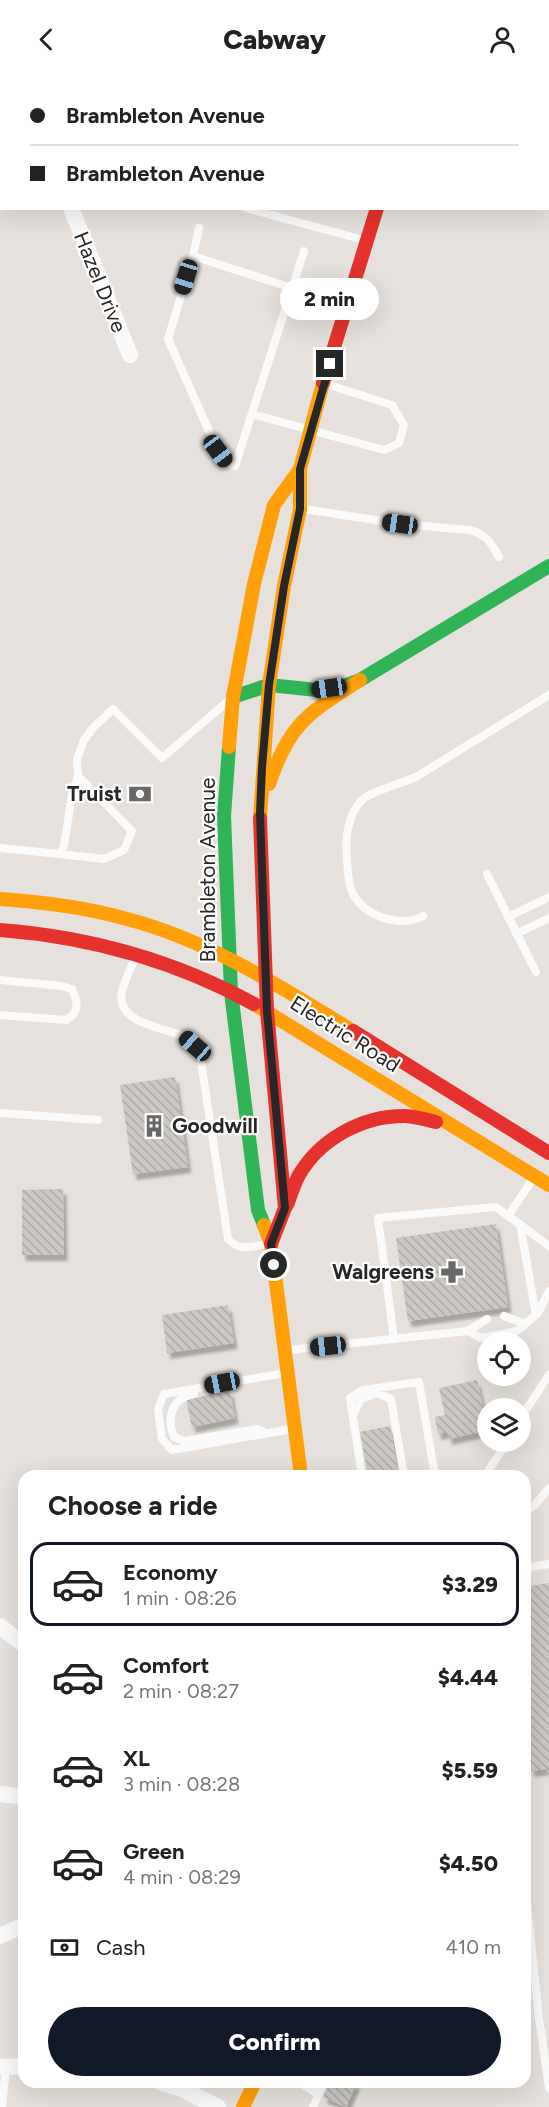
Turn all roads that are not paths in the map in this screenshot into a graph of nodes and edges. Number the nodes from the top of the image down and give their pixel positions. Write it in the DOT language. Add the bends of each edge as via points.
graph roads {
  1 [pos="72,210"];
  2 [pos="252,210"];
  3 [pos="376,210"];
  4 [pos="199,228"];
  5 [pos="367,241"];
  6 [pos="304,251"];
  7 [pos="193,256"];
  8 [pos="293,288"];
  9 [pos="347,306"];
  10 [pos="130,355"];
  11 [pos="324,383"];
  12 [pos="252,414"];
  13 [pos="310,431"];
  14 [pos="300,469"];
  15 [pos="300,509"];
  16 [pos="500,557"];
  17 [pos="549,566"];
  18 [pos="360,680"];
  19 [pos="269,685"];
  20 [pos="549,694"];
  21 [pos="233,698"];
  22 [pos="78,776"];
  23 [pos="260,813"];
  24 [pos="0,848"];
  25 [pos="60,854"];
  26 [pos="487,874"];
  27 [pos="549,897"];
  28 [pos="0,899"];
  29 [pos="423,916"];
  30 [pos="508,917"];
  31 [pos="549,918"];
  32 [pos="0,930"];
  33 [pos="516,934"];
  34 [pos="137,953"];
  35 [pos="228,960"];
  36 [pos="536,972"];
  37 [pos="267,978"];
  38 [pos="0,981"];
  39 [pos="231,992"];
  40 [pos="267,1011"];
  41 [pos="0,1015"];
  42 [pos="0,1113"];
  43 [pos="98,1120"];
  44 [pos="452,1125"];
  45 [pos="549,1153"];
  46 [pos="535,1176"];
  47 [pos="549,1185"];
  48 [pos="285,1208"];
  49 [pos="508,1216"];
  50 [pos="520,1224"];
  51 [pos="271,1244"];
  52 [pos="549,1246"];
  53 [pos="549,1291"];
  54 [pos="536,1315"];
  55 [pos="504,1316"];
  56 [pos="488,1319"];
  57 [pos="525,1324"];
  58 [pos="468,1331"];
  59 [pos="394,1339"];
  60 [pos="285,1351"];
  61 [pos="288,1372"];
  62 [pos="549,1375"];
  63 [pos="222,1383"];
  64 [pos="531,1402"];
  65 [pos="353,1416"];
  66 [pos="295,1429"];
  67 [pos="267,1434"];
  68 [pos="501,1452"];
  69 [pos="301,1470"];
  70 [pos="361,1470"];
  71 [pos="403,1470"];
  72 [pos="434,1470"];
  73 [pos="489,1470"];
  74 [pos="549,1488"];
  75 [pos="531,1508"];
  76 [pos="549,1564"];
  77 [pos="531,1567"];
  78 [pos="0,1626"];
  79 [pos="18,1640"];
  80 [pos="0,1794"];
  81 [pos="18,1796"];
  82 [pos="18,1928"];
  83 [pos="0,1936"];
  84 [pos="531,1946"];
  85 [pos="18,2066"];
  86 [pos="3,2067"];
  87 [pos="178,2088"];
  88 [pos="252,2088"];
  89 [pos="308,2088"];
  90 [pos="321,2088"];
  91 [pos="549,2088"];
  92 [pos="318,2094"];
  93 [pos="315,2106"];
  94 [pos="2,2107"];
  95 [pos="218,2107"];
  96 [pos="243,2107"];
  1 -- 10 [label="street, Hazel Drive"];
  2 -- 5 [label="lane"];
  3 -- 5 [label="main road, Brambleton Avenue"];
  4 -- 7 [label="lane"];
  5 -- 9 [label="main road, Brambleton Avenue"];
  6 -- 8 [label="lane"];
  7 -- 8 [label="lane"];
  7 -- 12 [label="lane" via="168,339 218,451 235,466"];
  8 -- 9 [label="lane"];
  8 -- 12 [label="lane"];
  9 -- 11 [label="main road, Brambleton Avenue"];
  11 -- 13 [label="main road, Brambleton Avenue"];
  11 -- 13 [label="lane" via="392,405 404,425 399,443 384,450"];
  12 -- 13 [label="lane"];
  13 -- 14 [label="main road, Brambleton Avenue"];
  14 -- 15 [label="main road, Brambleton Avenue"];
  14 -- 21 [label="main road, Brambleton Avenue" via="274,505 254,584"];
  15 -- 16 [label="lane" via="470,530 488,539"];
  15 -- 19 [label="main road, Brambleton Avenue"];
  17 -- 18 [label="main road"];
  18 -- 19 [label="main road" via="316,690"];
  18 -- 23 [label="main road" via="293,730 277,758"];
  19 -- 21 [label="main road"];
  19 -- 23 [label="main road, Brambleton Avenue"];
  20 -- 29 [label="lane" via="416,777 368,795 352,814 347,834 352,893 379,917 406,921"];
  21 -- 22 [label="lane" via="162,758 113,709 84,740 77,759"];
  21 -- 35 [label="main road, Brambleton Avenue" via="224,816"];
  22 -- 25 [label="lane"];
  22 -- 25 [label="lane" via="132,831 124,850 104,858"];
  23 -- 37 [label="main road, Brambleton Avenue"];
  24 -- 25 [label="lane"];
  26 -- 30 [label="lane"];
  27 -- 30 [label="lane"];
  28 -- 35 [label="main road, Electric Road" via="54,903 129,919"];
  30 -- 33 [label="lane"];
  31 -- 33 [label="lane"];
  32 -- 34 [label="main road, Electric Road" via="48,933"];
  33 -- 36 [label="lane"];
  34 -- 39 [label="main road, Electric Road" via="198,975"];
  34 -- 51 [label="lane" via="122,993 127,1011 139,1022 185,1037 200,1055 228,1239 240,1248"];
  35 -- 37 [label="main road, Electric Road"];
  35 -- 39 [label="main road, Brambleton Avenue"];
  37 -- 40 [label="main road, Brambleton Avenue"];
  37 -- 45 [label="main road, Electric Road"];
  38 -- 41 [label="lane" via="72,988 77,1007 66,1020"];
  39 -- 40 [label="main road, Electric Road"];
  39 -- 51 [label="main road, Brambleton Avenue" via="258,1210"];
  40 -- 44 [label="main road, Electric Road"];
  40 -- 48 [label="main road, Brambleton Avenue"];
  42 -- 43 [label="lane"];
  44 -- 46 [label="main road, Electric Road"];
  44 -- 48 [label="main road" via="405,1116 373,1119 342,1132 300,1173"];
  46 -- 47 [label="main road, Electric Road"];
  46 -- 49 [label="lane"];
  48 -- 51 [label="main road, Brambleton Avenue"];
  49 -- 50 [label="lane"];
  49 -- 59 [label="lane" via="496,1207 378,1218"];
  50 -- 52 [label="lane"];
  50 -- 54 [label="lane"];
  51 -- 60 [label="main road, Brambleton Avenue"];
  53 -- 54 [label="lane"];
  54 -- 57 [label="lane"];
  55 -- 57 [label="lane"];
  56 -- 58 [label="lane"];
  57 -- 58 [label="lane" via="517,1331 481,1338"];
  58 -- 59 [label="lane"];
  59 -- 60 [label="lane"];
  60 -- 61 [label="main road, Brambleton Avenue"];
  61 -- 63 [label="lane"];
  61 -- 66 [label="main road, Brambleton Avenue"];
  62 -- 64 [label="lane"];
  63 -- 67 [label="lane" via="178,1401 169,1422 174,1437 185,1441 257,1429"];
  63 -- 67 [label="lane" via="164,1394 158,1408 162,1439 172,1450"];
  65 -- 70 [label="lane"];
  65 -- 71 [label="lane" via="361,1399 377,1393 391,1399"];
  65 -- 72 [label="lane" via="350,1398 363,1390 419,1382"];
  66 -- 67 [label="lane"];
  66 -- 69 [label="main road, Brambleton Avenue"];
  68 -- 73 [label="lane"];
  74 -- 75 [label="lane"];
  76 -- 77 [label="lane"];
  78 -- 79 [label="street"];
  80 -- 81 [label="street"];
  82 -- 83 [label="street"];
  84 -- 91 [label="lane"];
  85 -- 86 [label="street"];
  86 -- 94 [label="lane"];
  87 -- 95 [label="street"];
  88 -- 96 [label="main road"];
  89 -- 92 [label="lane"];
  90 -- 92 [label="lane"];
  92 -- 93 [label="lane"];
}
